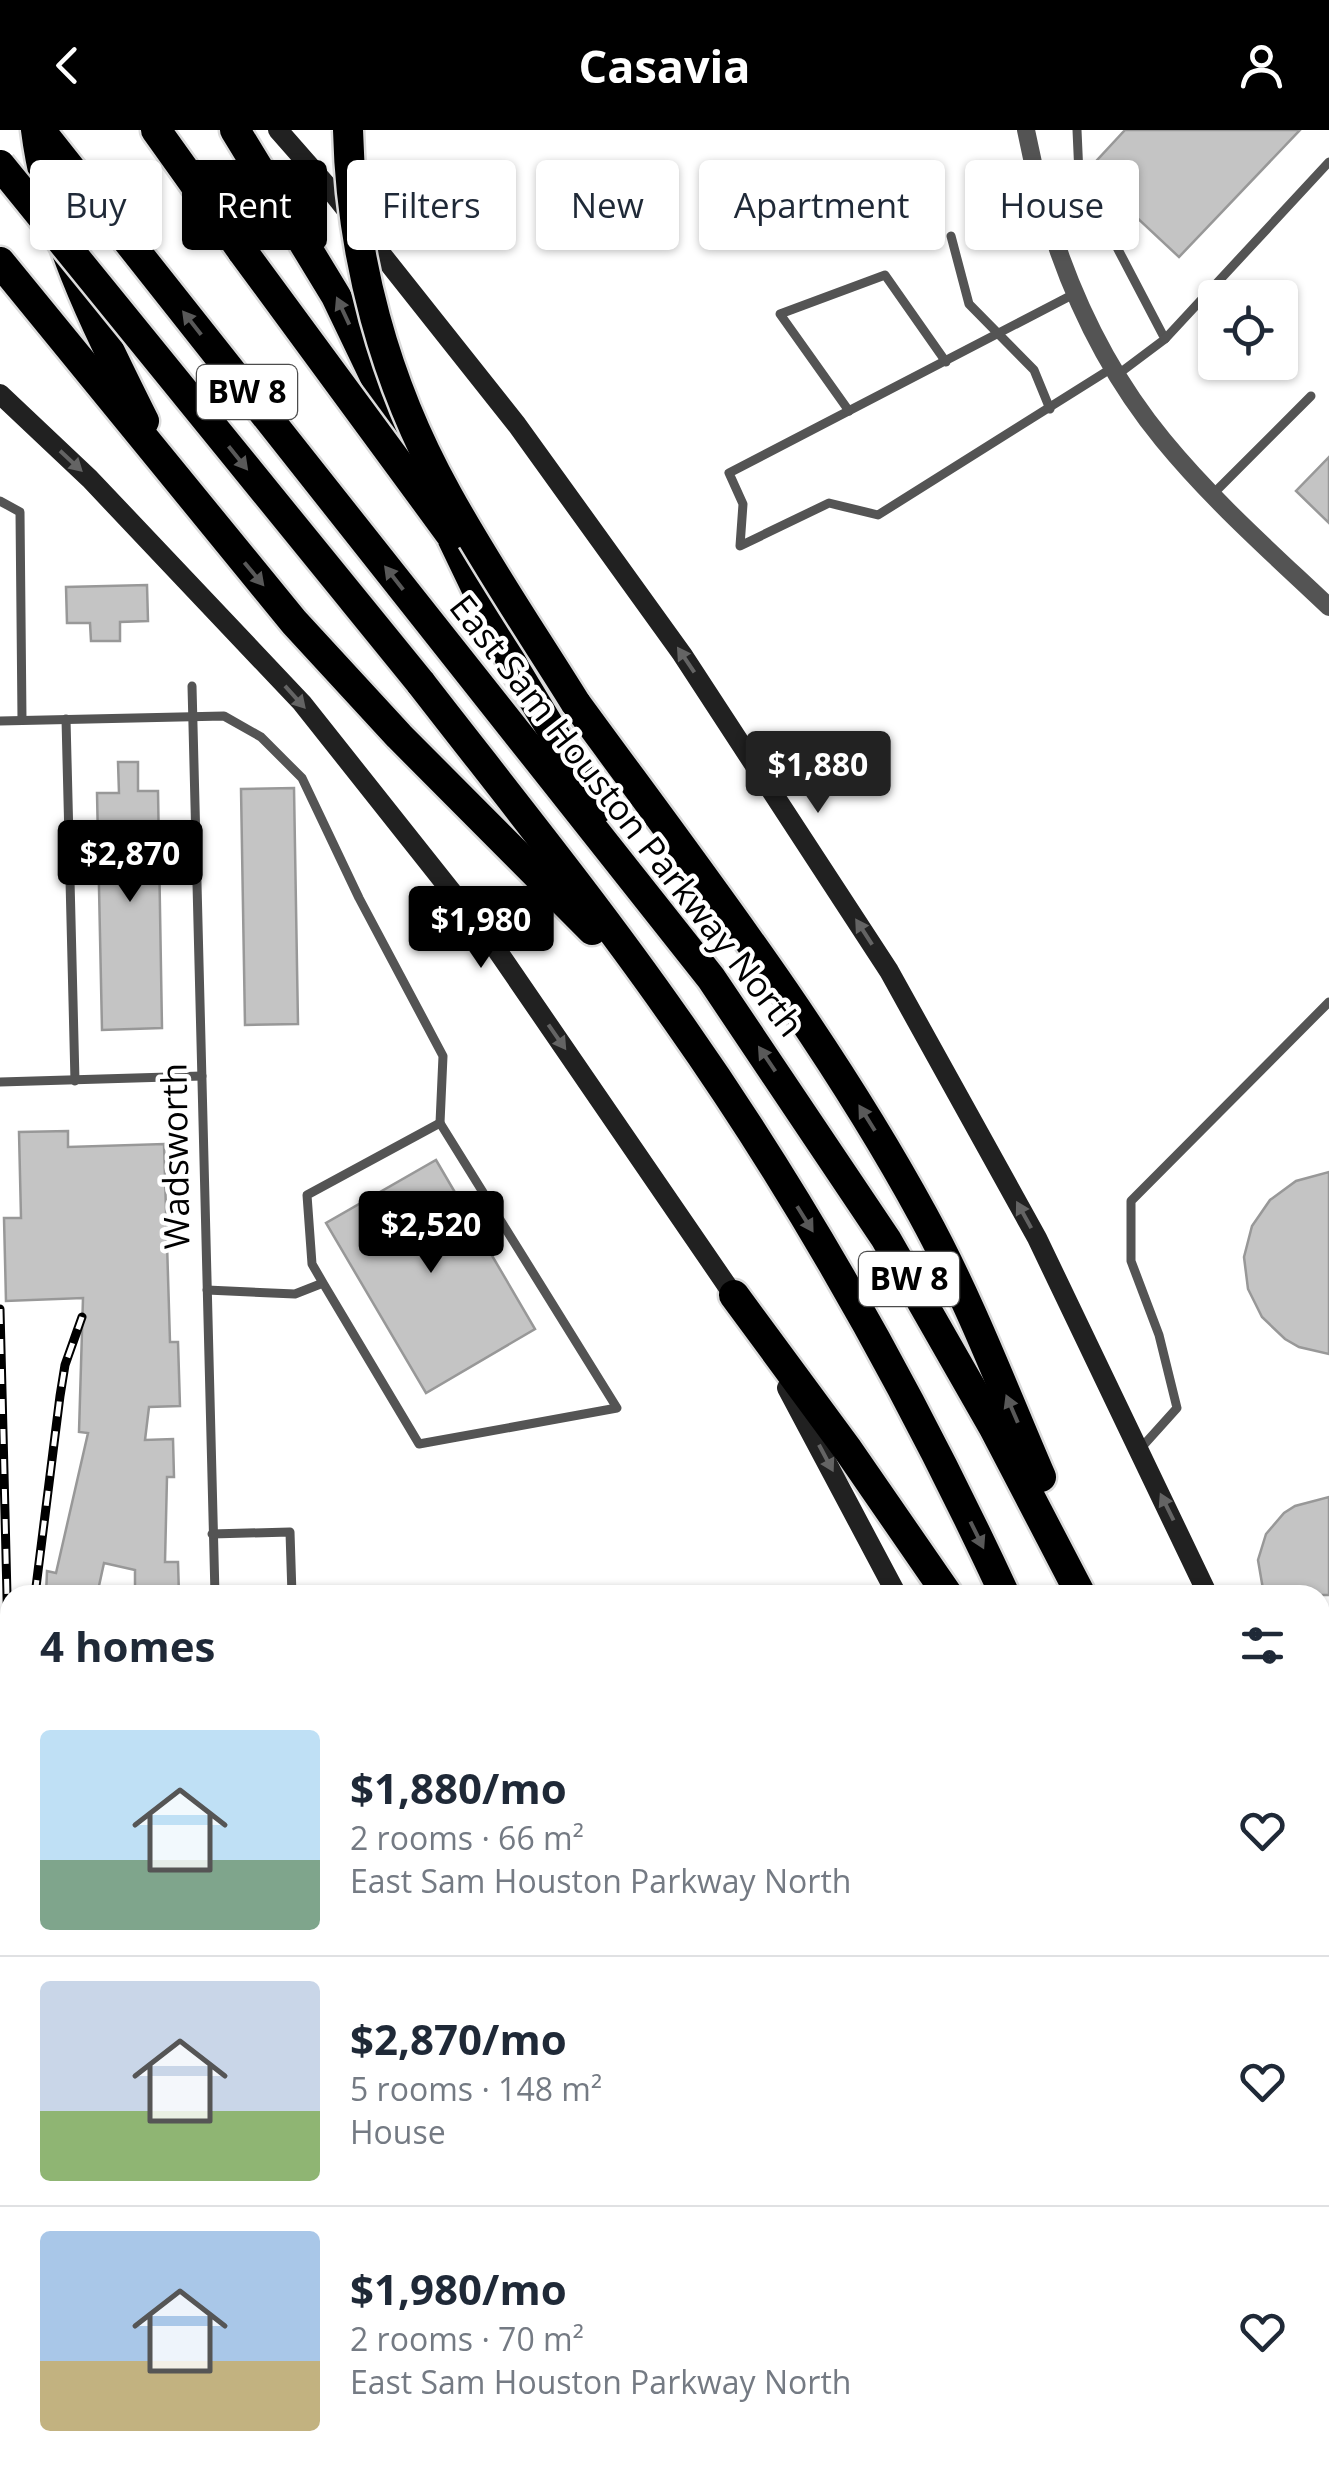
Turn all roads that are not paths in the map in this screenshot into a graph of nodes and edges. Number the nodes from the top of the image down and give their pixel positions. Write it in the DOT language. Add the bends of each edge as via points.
graph roads {
  1 [pos="38,130"];
  2 [pos="156,130"];
  3 [pos="236,130"];
  4 [pos="278,130"];
  5 [pos="348,130"];
  6 [pos="1026,130"];
  7 [pos="1076,130"];
  8 [pos="1329,162"];
  9 [pos="0,165"];
  10 [pos="951,236"];
  11 [pos="0,262"];
  12 [pos="1074,294"];
  13 [pos="1002,333"];
  14 [pos="1165,339"];
  15 [pos="946,362"];
  16 [pos="1114,371"];
  17 [pos="0,394"];
  18 [pos="1310,396"];
  19 [pos="1050,409"];
  20 [pos="849,411"];
  21 [pos="170,472"];
  22 [pos="1212,495"];
  23 [pos="0,500"];
  24 [pos="1327,601"];
  25 [pos="192,686"];
  26 [pos="574,702"];
  27 [pos="194,716"];
  28 [pos="66,719"];
  29 [pos="0,720"];
  30 [pos="22,720"];
  31 [pos="711,978"];
  32 [pos="1329,1002"];
  33 [pos="676,1020"];
  34 [pos="202,1076"];
  35 [pos="74,1081"];
  36 [pos="0,1082"];
  37 [pos="440,1123"];
  38 [pos="323,1282"];
  39 [pos="207,1290"];
  40 [pos="734,1295"];
  41 [pos="1139,1450"];
  42 [pos="212,1534"];
  43 [pos="215,1585"];
  44 [pos="292,1585"];
  45 [pos="892,1585"];
  46 [pos="941,1585"];
  47 [pos="1001,1585"];
  48 [pos="1077,1585"];
  49 [pos="1086,1585"];
  50 [pos="1203,1585"];
  1 -- 21 [label="highway" via="56,218 84,294"];
  31 -- 1 [label="highway, East Sam Houston Parkway North / BW 8, one-way"];
  2 -- 26 [label="highway, bridge"];
  31 -- 3 [label="highway, one-way" via="515,670 336,296"];
  41 -- 4 [label="main road, one-way" via="1037,1238 878,954 682,654 517,425"];
  5 -- 26 [label="highway, bridge" via="360,256 398,388 446,493"];
  6 -- 12 [label="street"];
  7 -- 14 [label="lane" via="1079,175"];
  8 -- 14 [label="lane"];
  9 -- 33 [label="highway, BW 8, one-way, bridge" via="420,682"];
  10 -- 13 [label="lane" via="970,304"];
  11 -- 21 [label="highway"];
  12 -- 13 [label="lane"];
  12 -- 16 [label="street"];
  13 -- 15 [label="lane"];
  13 -- 19 [label="lane" via="1034,370"];
  14 -- 16 [label="lane"];
  15 -- 20 [label="lane"];
  15 -- 20 [label="lane" via="884,276 780,314"];
  16 -- 19 [label="lane"];
  16 -- 22 [label="street"];
  17 -- 40 [label="main road, one-way" via="302,703 490,940"];
  18 -- 22 [label="lane"];
  19 -- 20 [label="lane" via="878,515 829,503 740,546 743,504 729,473"];
  21 -- 33 [label="highway, one-way" via="386,722"];
  22 -- 24 [label="street"];
  23 -- 30 [label="lane" via="20,512"];
  25 -- 27 [label="lane, Wadsworth"];
  49 -- 26 [label="highway, one-way" via="925,1218 829,1058"];
  27 -- 28 [label="lane"];
  27 -- 34 [label="lane, Wadsworth"];
  27 -- 37 [label="lane" via="224,716 260,737 302,778 443,1056"];
  28 -- 30 [label="lane"];
  28 -- 35 [label="lane"];
  29 -- 30 [label="lane"];
  48 -- 31 [label="highway, East Sam Houston Parkway North / BW 8, one-way" via="886,1240"];
  32 -- 41 [label="lane" via="1131,1201 1131,1262 1178,1408"];
  33 -- 47 [label="highway, BW 8, one-way" via="858,1308"];
  34 -- 35 [label="lane"];
  34 -- 39 [label="lane, Wadsworth"];
  35 -- 36 [label="lane"];
  37 -- 38 [label="lane" via="307,1195 312,1264"];
  37 -- 38 [label="lane" via="616,1408 419,1444"];
  38 -- 39 [label="lane" via="296,1294"];
  39 -- 42 [label="lane, Wadsworth"];
  40 -- 45 [label="main road, one-way"];
  40 -- 46 [label="highway"];
  50 -- 41 [label="main road, one-way"];
  42 -- 43 [label="lane, Wadsworth"];
  42 -- 44 [label="lane" via="290,1532"];
}
